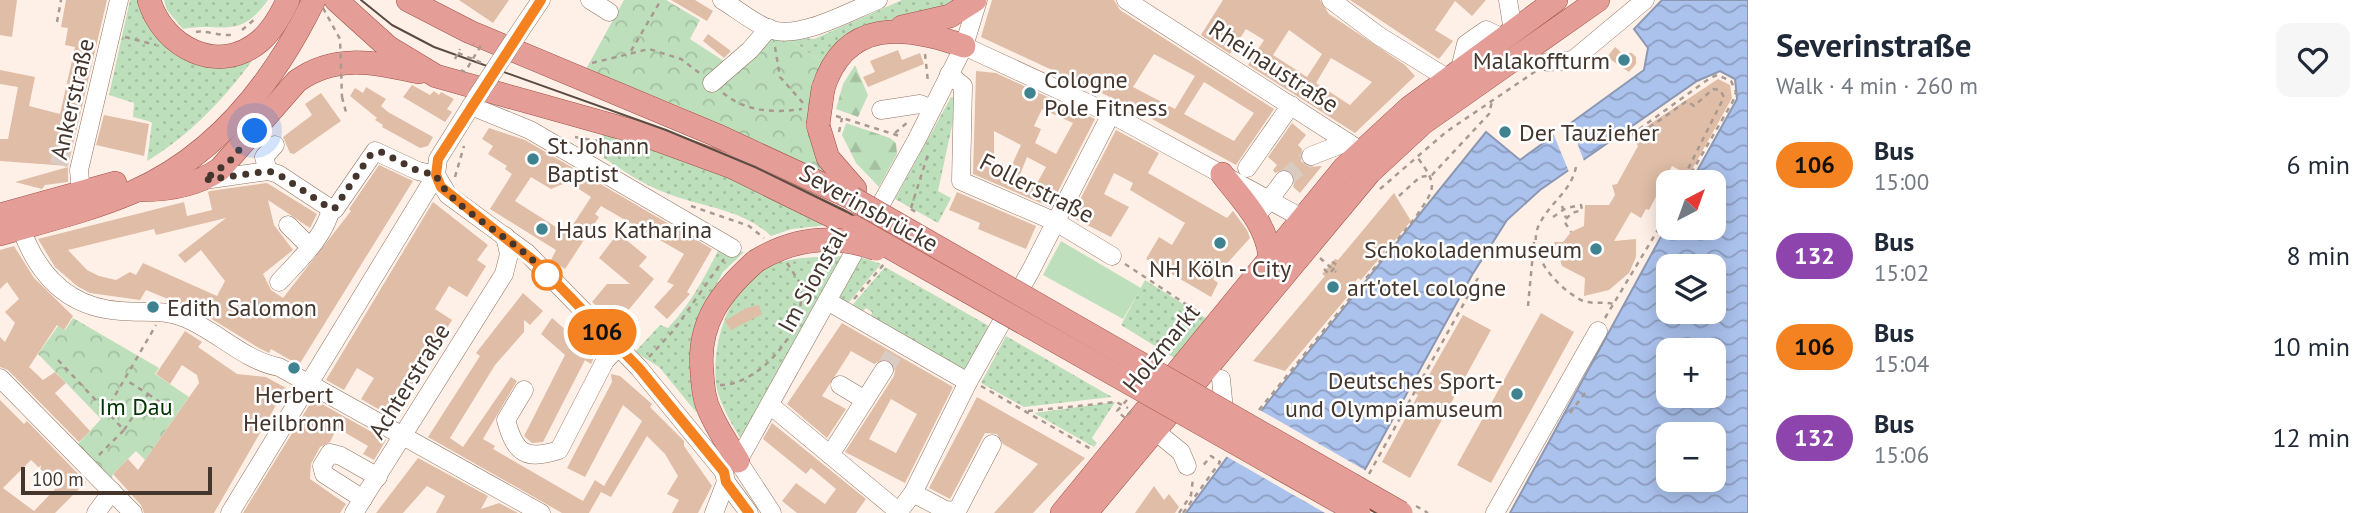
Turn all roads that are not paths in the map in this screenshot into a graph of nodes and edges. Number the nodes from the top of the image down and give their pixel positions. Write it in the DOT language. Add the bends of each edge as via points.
graph roads {
  1 [pos="119,0"];
  2 [pos="149,0"];
  3 [pos="541,0"];
  4 [pos="590,0"];
  5 [pos="722,0"];
  6 [pos="877,0"];
  7 [pos="977,0"];
  8 [pos="1331,0"];
  9 [pos="1508,0"];
  10 [pos="1556,0"];
  11 [pos="1598,0"];
  12 [pos="1645,0"];
  13 [pos="412,1"];
  14 [pos="311,3"];
  15 [pos="1136,3"];
  16 [pos="609,12"];
  17 [pos="773,30"];
  18 [pos="892,30"];
  19 [pos="1508,35"];
  20 [pos="964,46"];
  21 [pos="1548,62"];
  22 [pos="949,74"];
  23 [pos="1453,74"];
  24 [pos="436,76"];
  25 [pos="712,83"];
  26 [pos="473,102"];
  27 [pos="1291,105"];
  28 [pos="932,109"];
  29 [pos="881,110"];
  30 [pos="1111,114"];
  31 [pos="275,145"];
  32 [pos="1354,146"];
  33 [pos="1311,156"];
  34 [pos="1247,168"];
  35 [pos="273,173"];
  36 [pos="1222,174"];
  37 [pos="436,175"];
  38 [pos="204,180"];
  39 [pos="1284,180"];
  40 [pos="136,190"];
  41 [pos="853,194"];
  42 [pos="82,202"];
  43 [pos="331,209"];
  44 [pos="1263,209"];
  45 [pos="0,215"];
  46 [pos="1056,222"];
  47 [pos="288,225"];
  48 [pos="11,231"];
  49 [pos="1317,231"];
  50 [pos="505,236"];
  51 [pos="310,247"];
  52 [pos="732,248"];
  53 [pos="1112,256"];
  54 [pos="1270,258"];
  55 [pos="915,263"];
  56 [pos="538,264"];
  57 [pos="504,274"];
  58 [pos="279,282"];
  59 [pos="837,306"];
  60 [pos="1598,331"];
  61 [pos="618,347"];
  62 [pos="884,370"];
  63 [pos="0,378"];
  64 [pos="1221,379"];
  65 [pos="968,382"];
  66 [pos="307,383"];
  67 [pos="840,385"];
  68 [pos="524,390"];
  69 [pos="865,400"];
  70 [pos="770,405"];
  71 [pos="1138,414"];
  72 [pos="403,436"];
  73 [pos="1211,436"];
  74 [pos="992,443"];
  75 [pos="830,455"];
  76 [pos="738,461"];
  77 [pos="1187,466"];
  78 [pos="378,477"];
  79 [pos="726,482"];
  80 [pos="112,491"];
  81 [pos="913,493"];
  82 [pos="359,506"];
  83 [pos="899,512"];
  84 [pos="96,513"];
  85 [pos="133,513"];
  86 [pos="230,513"];
  87 [pos="541,513"];
  88 [pos="715,513"];
  89 [pos="749,513"];
  90 [pos="772,513"];
  91 [pos="1062,513"];
  92 [pos="1086,513"];
  93 [pos="1359,513"];
  94 [pos="1401,513"];
  95 [pos="1495,513"];
  1 -- 42 [label="street, Ankerstraße" via="77,160"];
  2 -- 14 [label="main road" via="157,20 181,46 217,57 240,53 260,41 277,21"];
  3 -- 26 [label="street, bridge"];
  4 -- 16 [label="street"];
  5 -- 17 [label="street"];
  6 -- 17 [label="street" via="807,28"];
  7 -- 18 [label="main road" via="950,16"];
  7 -- 20 [label="street"];
  8 -- 23 [label="street" via="1379,36"];
  9 -- 19 [label="street"];
  10 -- 19 [label="main road, Holzmarkt"];
  11 -- 49 [label="main road, Holzmarkt" via="1414,131"];
  12 -- 21 [label="street" via="1573,60"];
  13 -- 41 [label="main road, Severinsbrücke" via="470,32"];
  14 -- 24 [label="main road, Severinsbrücke"];
  14 -- 40 [label="main road" via="265,83 219,135"];
  14 -- 42 [label="main road" via="245,87 203,130 141,173"];
  15 -- 27 [label="street, Rheinaustraße"];
  17 -- 25 [label="street"];
  18 -- 20 [label="main road"];
  18 -- 41 [label="main road, bridge" via="866,36 846,50 828,73 823,89 828,158"];
  19 -- 23 [label="main road, Holzmarkt"];
  20 -- 22 [label="street, Im Sionstal"];
  20 -- 30 [label="street"];
  22 -- 28 [label="street, Im Sionstal"];
  22 -- 46 [label="street, Follerstraße" via="963,86 961,181"];
  23 -- 32 [label="main road, Holzmarkt"];
  24 -- 38 [label="main road" via="350,61 313,69 297,80 229,162"];
  24 -- 55 [label="main road, Severinsbrücke, bridge" via="636,132 732,167 855,227"];
  26 -- 37 [label="street" via="438,159"];
  26 -- 52 [label="street" via="530,130"];
  27 -- 32 [label="street, Rheinaustraße"];
  27 -- 34 [label="street"];
  28 -- 29 [label="street" via="920,104"];
  28 -- 59 [label="street, Im Sionstal"];
  30 -- 36 [label="street"];
  30 -- 46 [label="street"];
  31 -- 35 [label="street" via="264,157"];
  32 -- 33 [label="street"];
  32 -- 49 [label="main road, Holzmarkt"];
  35 -- 38 [label="street"];
  35 -- 43 [label="street"];
  36 -- 44 [label="main road"];
  37 -- 43 [label="street" via="374,151"];
  37 -- 50 [label="street" via="448,195"];
  37 -- 66 [label="street"];
  38 -- 40 [label="main road"];
  39 -- 44 [label="street"];
  40 -- 42 [label="main road" via="110,201"];
  41 -- 94 [label="main road, Severinsbrücke, bridge"];
  42 -- 45 [label="main road"];
  42 -- 48 [label="main road"];
  43 -- 51 [label="street"];
  44 -- 49 [label="street"];
  44 -- 54 [label="main road"];
  46 -- 53 [label="street, Follerstraße"];
  46 -- 65 [label="street"];
  47 -- 51 [label="street"];
  48 -- 66 [label="street" via="70,297 97,309 171,313"];
  49 -- 54 [label="main road, Holzmarkt"];
  49 -- 71 [label="main road, Holzmarkt"];
  50 -- 56 [label="street"];
  50 -- 57 [label="street, Achterstraße" via="509,254"];
  51 -- 58 [label="street"];
  54 -- 71 [label="main road, Holzmarkt"];
  55 -- 76 [label="main road, bridge" via="861,243 795,242 756,261 727,287 707,320 700,355 704,397"];
  55 -- 93 [label="main road, Severinsbrücke, bridge"];
  56 -- 57 [label="street"];
  56 -- 61 [label="street"];
  57 -- 72 [label="street, Achterstraße"];
  59 -- 65 [label="street" via="898,346"];
  59 -- 70 [label="street, Im Sionstal"];
  60 -- 95 [label="street"];
  61 -- 68 [label="street" via="605,361 559,450 531,455 512,441 506,420"];
  61 -- 79 [label="street" via="724,472"];
  62 -- 69 [label="street"];
  63 -- 80 [label="street"];
  64 -- 73 [label="street" via="1227,418"];
  65 -- 81 [label="street"];
  66 -- 72 [label="street"];
  66 -- 86 [label="street"];
  67 -- 69 [label="street"];
  69 -- 75 [label="street"];
  70 -- 75 [label="street"];
  70 -- 76 [label="street, Im Sionstal"];
  71 -- 77 [label="street" via="1181,452"];
  71 -- 91 [label="main road, Holzmarkt"];
  71 -- 92 [label="main road, Holzmarkt"];
  72 -- 78 [label="street, Achterstraße"];
  72 -- 87 [label="street"];
  74 -- 81 [label="street" via="957,511 945,510"];
  75 -- 83 [label="street"];
  76 -- 90 [label="street"];
  78 -- 82 [label="street, Achterstraße"];
  78 -- 82 [label="street" via="341,456 327,456 324,474"];
  79 -- 88 [label="street"];
  79 -- 89 [label="street"];
  80 -- 84 [label="street"];
  80 -- 85 [label="street"];
  81 -- 83 [label="street"];
}
